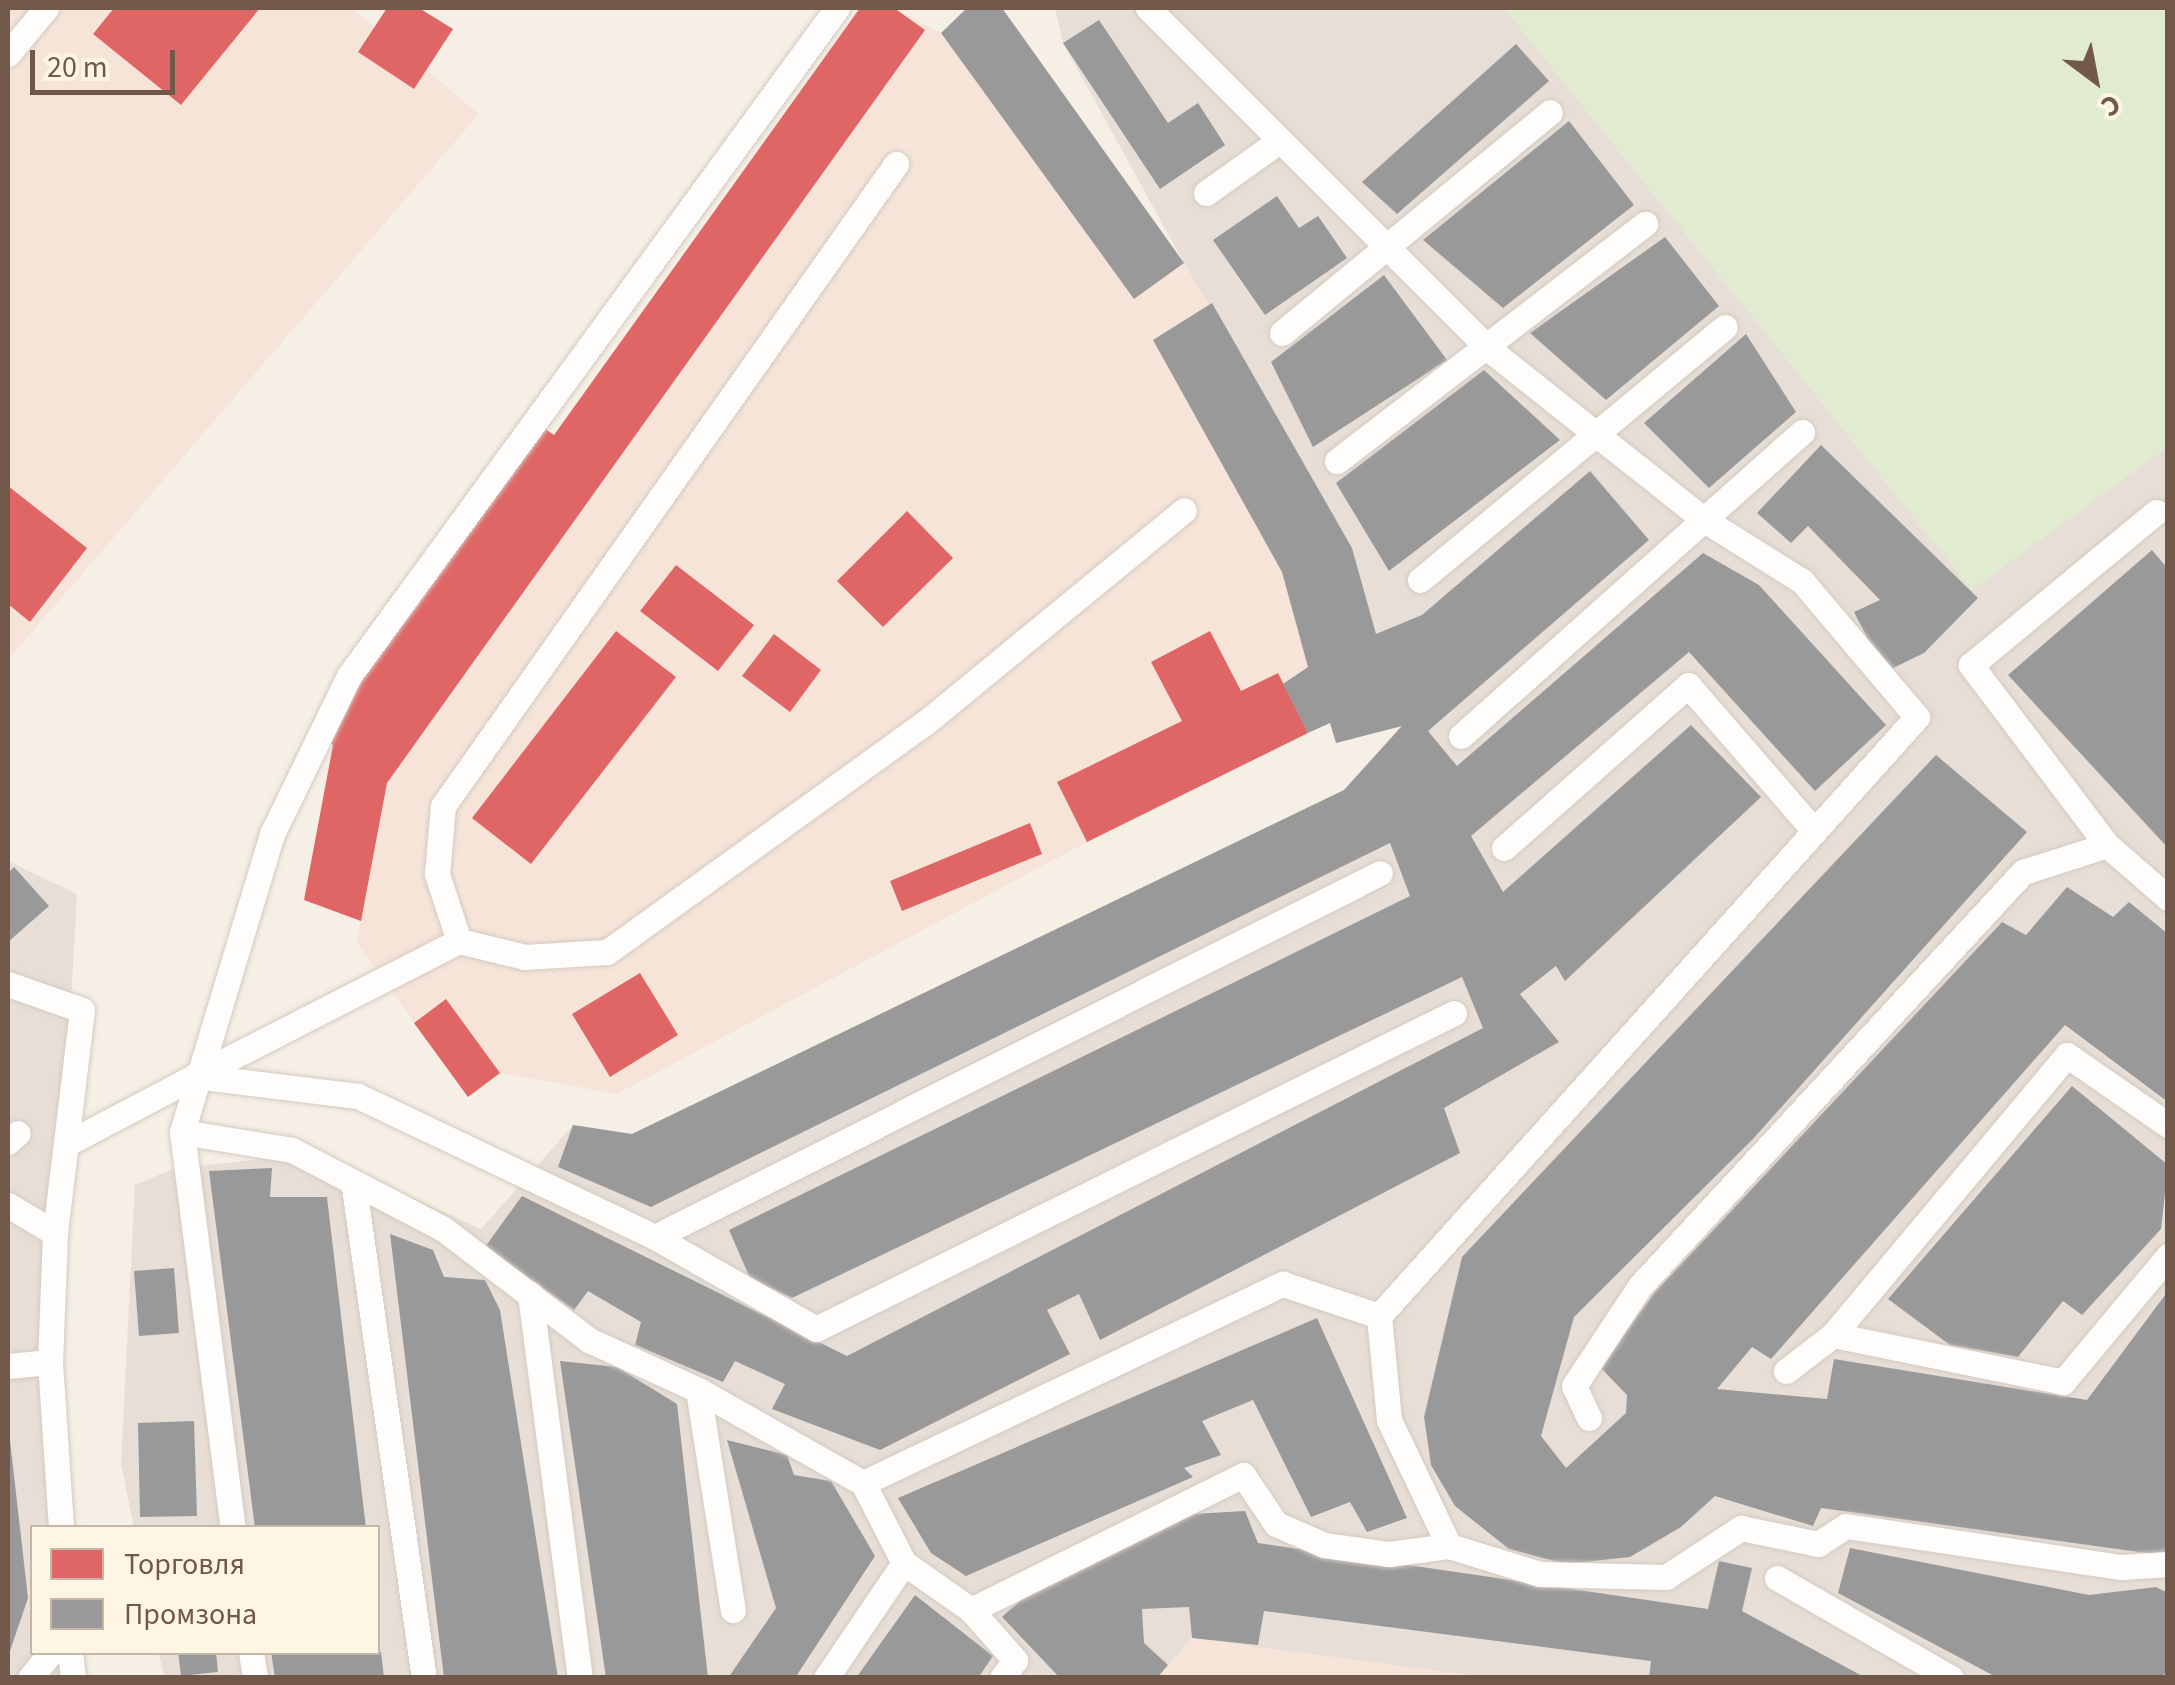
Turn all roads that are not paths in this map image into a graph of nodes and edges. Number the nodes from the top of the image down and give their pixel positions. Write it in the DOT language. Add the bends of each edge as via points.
graph roads {
  1 [pos="46,8"];
  2 [pos="838,8"];
  3 [pos="1148,8"];
  4 [pos="8,54"];
  5 [pos="1550,112"];
  6 [pos="1279,141"];
  7 [pos="896,164"];
  8 [pos="1206,193"];
  9 [pos="1645,224"];
  10 [pos="1389,250"];
  11 [pos="1726,327"];
  12 [pos="1282,333"];
  13 [pos="1490,350"];
  14 [pos="1598,431"];
  15 [pos="1802,432"];
  16 [pos="1337,461"];
  17 [pos="1184,510"];
  18 [pos="2156,512"];
  19 [pos="1703,519"];
  20 [pos="1420,580"];
  21 [pos="1461,736"];
  22 [pos="1812,828"];
  23 [pos="2108,845"];
  24 [pos="1504,848"];
  25 [pos="1380,873"];
  26 [pos="2168,898"];
  27 [pos="459,940"];
  28 [pos="8,984"];
  29 [pos="1454,1013"];
  30 [pos="195,1076"];
  31 [pos="2168,1125"];
  32 [pos="182,1132"];
  33 [pos="70,1142"];
  34 [pos="354,1187"];
  35 [pos="8,1204"];
  36 [pos="56,1234"];
  37 [pos="655,1237"];
  38 [pos="2168,1256"];
  39 [pos="530,1294"];
  40 [pos="1379,1316"];
  41 [pos="1834,1335"];
  42 [pos="50,1362"];
  43 [pos="8,1366"];
  44 [pos="1786,1371"];
  45 [pos="698,1390"];
  46 [pos="1589,1418"];
  47 [pos="863,1483"];
  48 [pos="61,1525"];
  49 [pos="233,1525"];
  50 [pos="1449,1546"];
  51 [pos="904,1563"];
  52 [pos="2168,1564"];
  53 [pos="1777,1578"];
  54 [pos="733,1610"];
  55 [pos="971,1610"];
  56 [pos="48,1655"];
  57 [pos="30,1678"];
  58 [pos="424,1678"];
  59 [pos="580,1678"];
  60 [pos="826,1678"];
  61 [pos="1002,1678"];
  62 [pos="1952,1678"];
  1 -- 4 [label="lane"];
  2 -- 30 [label="lane" via="349,676 272,834"];
  3 -- 6 [label="lane"];
  5 -- 10 [label="lane"];
  6 -- 8 [label="lane"];
  6 -- 10 [label="lane"];
  7 -- 27 [label="lane" via="443,806 437,874"];
  9 -- 13 [label="lane"];
  10 -- 12 [label="lane"];
  10 -- 13 [label="lane"];
  11 -- 14 [label="lane"];
  13 -- 14 [label="lane"];
  13 -- 16 [label="lane"];
  14 -- 19 [label="lane"];
  14 -- 20 [label="lane"];
  15 -- 19 [label="lane"];
  17 -- 27 [label="lane" via="925,723 607,952 525,957"];
  18 -- 23 [label="lane" via="1971,665"];
  19 -- 21 [label="lane"];
  19 -- 22 [label="lane" via="1802,581 1917,717"];
  22 -- 24 [label="lane" via="1688,684"];
  22 -- 40 [label="lane"];
  23 -- 26 [label="lane"];
  23 -- 46 [label="lane" via="2023,872 1640,1286 1574,1386"];
  25 -- 37 [label="lane"];
  27 -- 30 [label="lane"];
  28 -- 33 [label="lane" via="82,1010"];
  29 -- 37 [label="lane" via="816,1330"];
  30 -- 32 [label="lane"];
  30 -- 33 [label="lane"];
  30 -- 37 [label="lane" via="358,1096"];
  31 -- 41 [label="lane" via="2067,1055"];
  32 -- 34 [label="lane" via="292,1150"];
  32 -- 49 [label="lane"];
  33 -- 36 [label="lane"];
  34 -- 39 [label="lane" via="442,1228"];
  34 -- 58 [label="lane"];
  35 -- 36 [label="lane"];
  36 -- 42 [label="lane"];
  38 -- 41 [label="lane" via="2063,1382"];
  39 -- 45 [label="lane" via="590,1340"];
  39 -- 59 [label="lane"];
  40 -- 47 [label="lane" via="1283,1284"];
  40 -- 50 [label="lane" via="1389,1420"];
  41 -- 44 [label="lane"];
  42 -- 43 [label="lane"];
  42 -- 48 [label="lane"];
  45 -- 47 [label="lane"];
  45 -- 54 [label="lane"];
  47 -- 51 [label="lane"];
  50 -- 52 [label="lane" via="1540,1574 1666,1576 1742,1528 1818,1544 1846,1526 2121,1568"];
  50 -- 55 [label="lane" via="1389,1554 1324,1545 1276,1524 1243,1475"];
  51 -- 55 [label="lane"];
  51 -- 60 [label="lane"];
  53 -- 62 [label="lane"];
  55 -- 61 [label="lane" via="1015,1660"];
  56 -- 57 [label="lane"];
}
